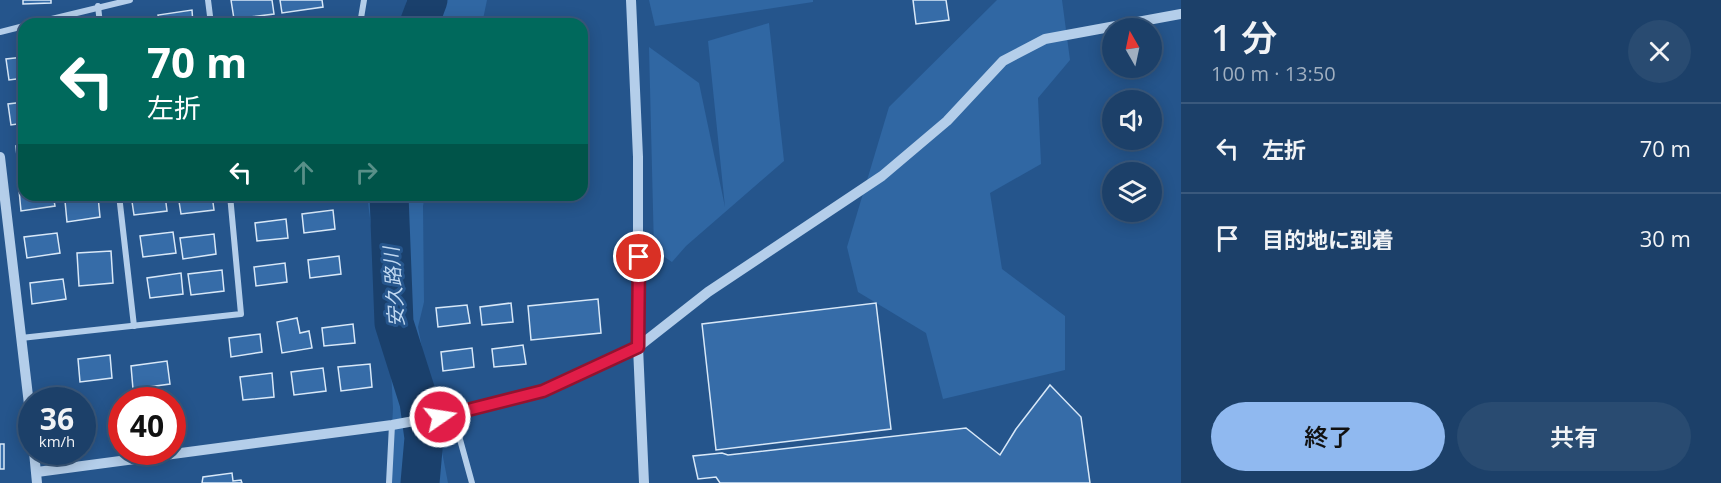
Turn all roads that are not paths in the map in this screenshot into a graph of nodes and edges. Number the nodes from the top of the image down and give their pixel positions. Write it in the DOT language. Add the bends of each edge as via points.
graph roads {
  1 [pos="130,0"];
  2 [pos="208,0"];
  3 [pos="364,0"];
  4 [pos="631,0"];
  5 [pos="98,6"];
  6 [pos="1181,14"];
  7 [pos="53,18"];
  8 [pos="99,18"];
  9 [pos="210,18"];
  10 [pos="361,18"];
  11 [pos="18,28"];
  12 [pos="0,32"];
  13 [pos="0,157"];
  14 [pos="120,201"];
  15 [pos="231,201"];
  16 [pos="134,326"];
  17 [pos="20,338"];
  18 [pos="638,347"];
  19 [pos="26,387"];
  20 [pos="453,414"];
  21 [pos="392,425"];
  22 [pos="37,478"];
  23 [pos="388,483"];
  24 [pos="472,483"];
  25 [pos="644,483"];
  1 -- 5 [label="street"];
  2 -- 9 [label="street"];
  3 -- 10 [label="street"];
  4 -- 18 [label="street" via="638,157"];
  5 -- 7 [label="street"];
  5 -- 8 [label="street"];
  6 -- 18 [label="street" via="1045,39 1003,61 947,121 882,176 708,291"];
  11 -- 12 [label="street"];
  13 -- 17 [label="street"];
  14 -- 16 [label="street"];
  15 -- 16 [label="street" via="242,314"];
  16 -- 17 [label="street"];
  17 -- 19 [label="street"];
  18 -- 20 [label="street" via="543,391"];
  18 -- 25 [label="street"];
  20 -- 21 [label="street"];
  20 -- 24 [label="street"];
  21 -- 22 [label="street"];
  21 -- 23 [label="street"];
}
